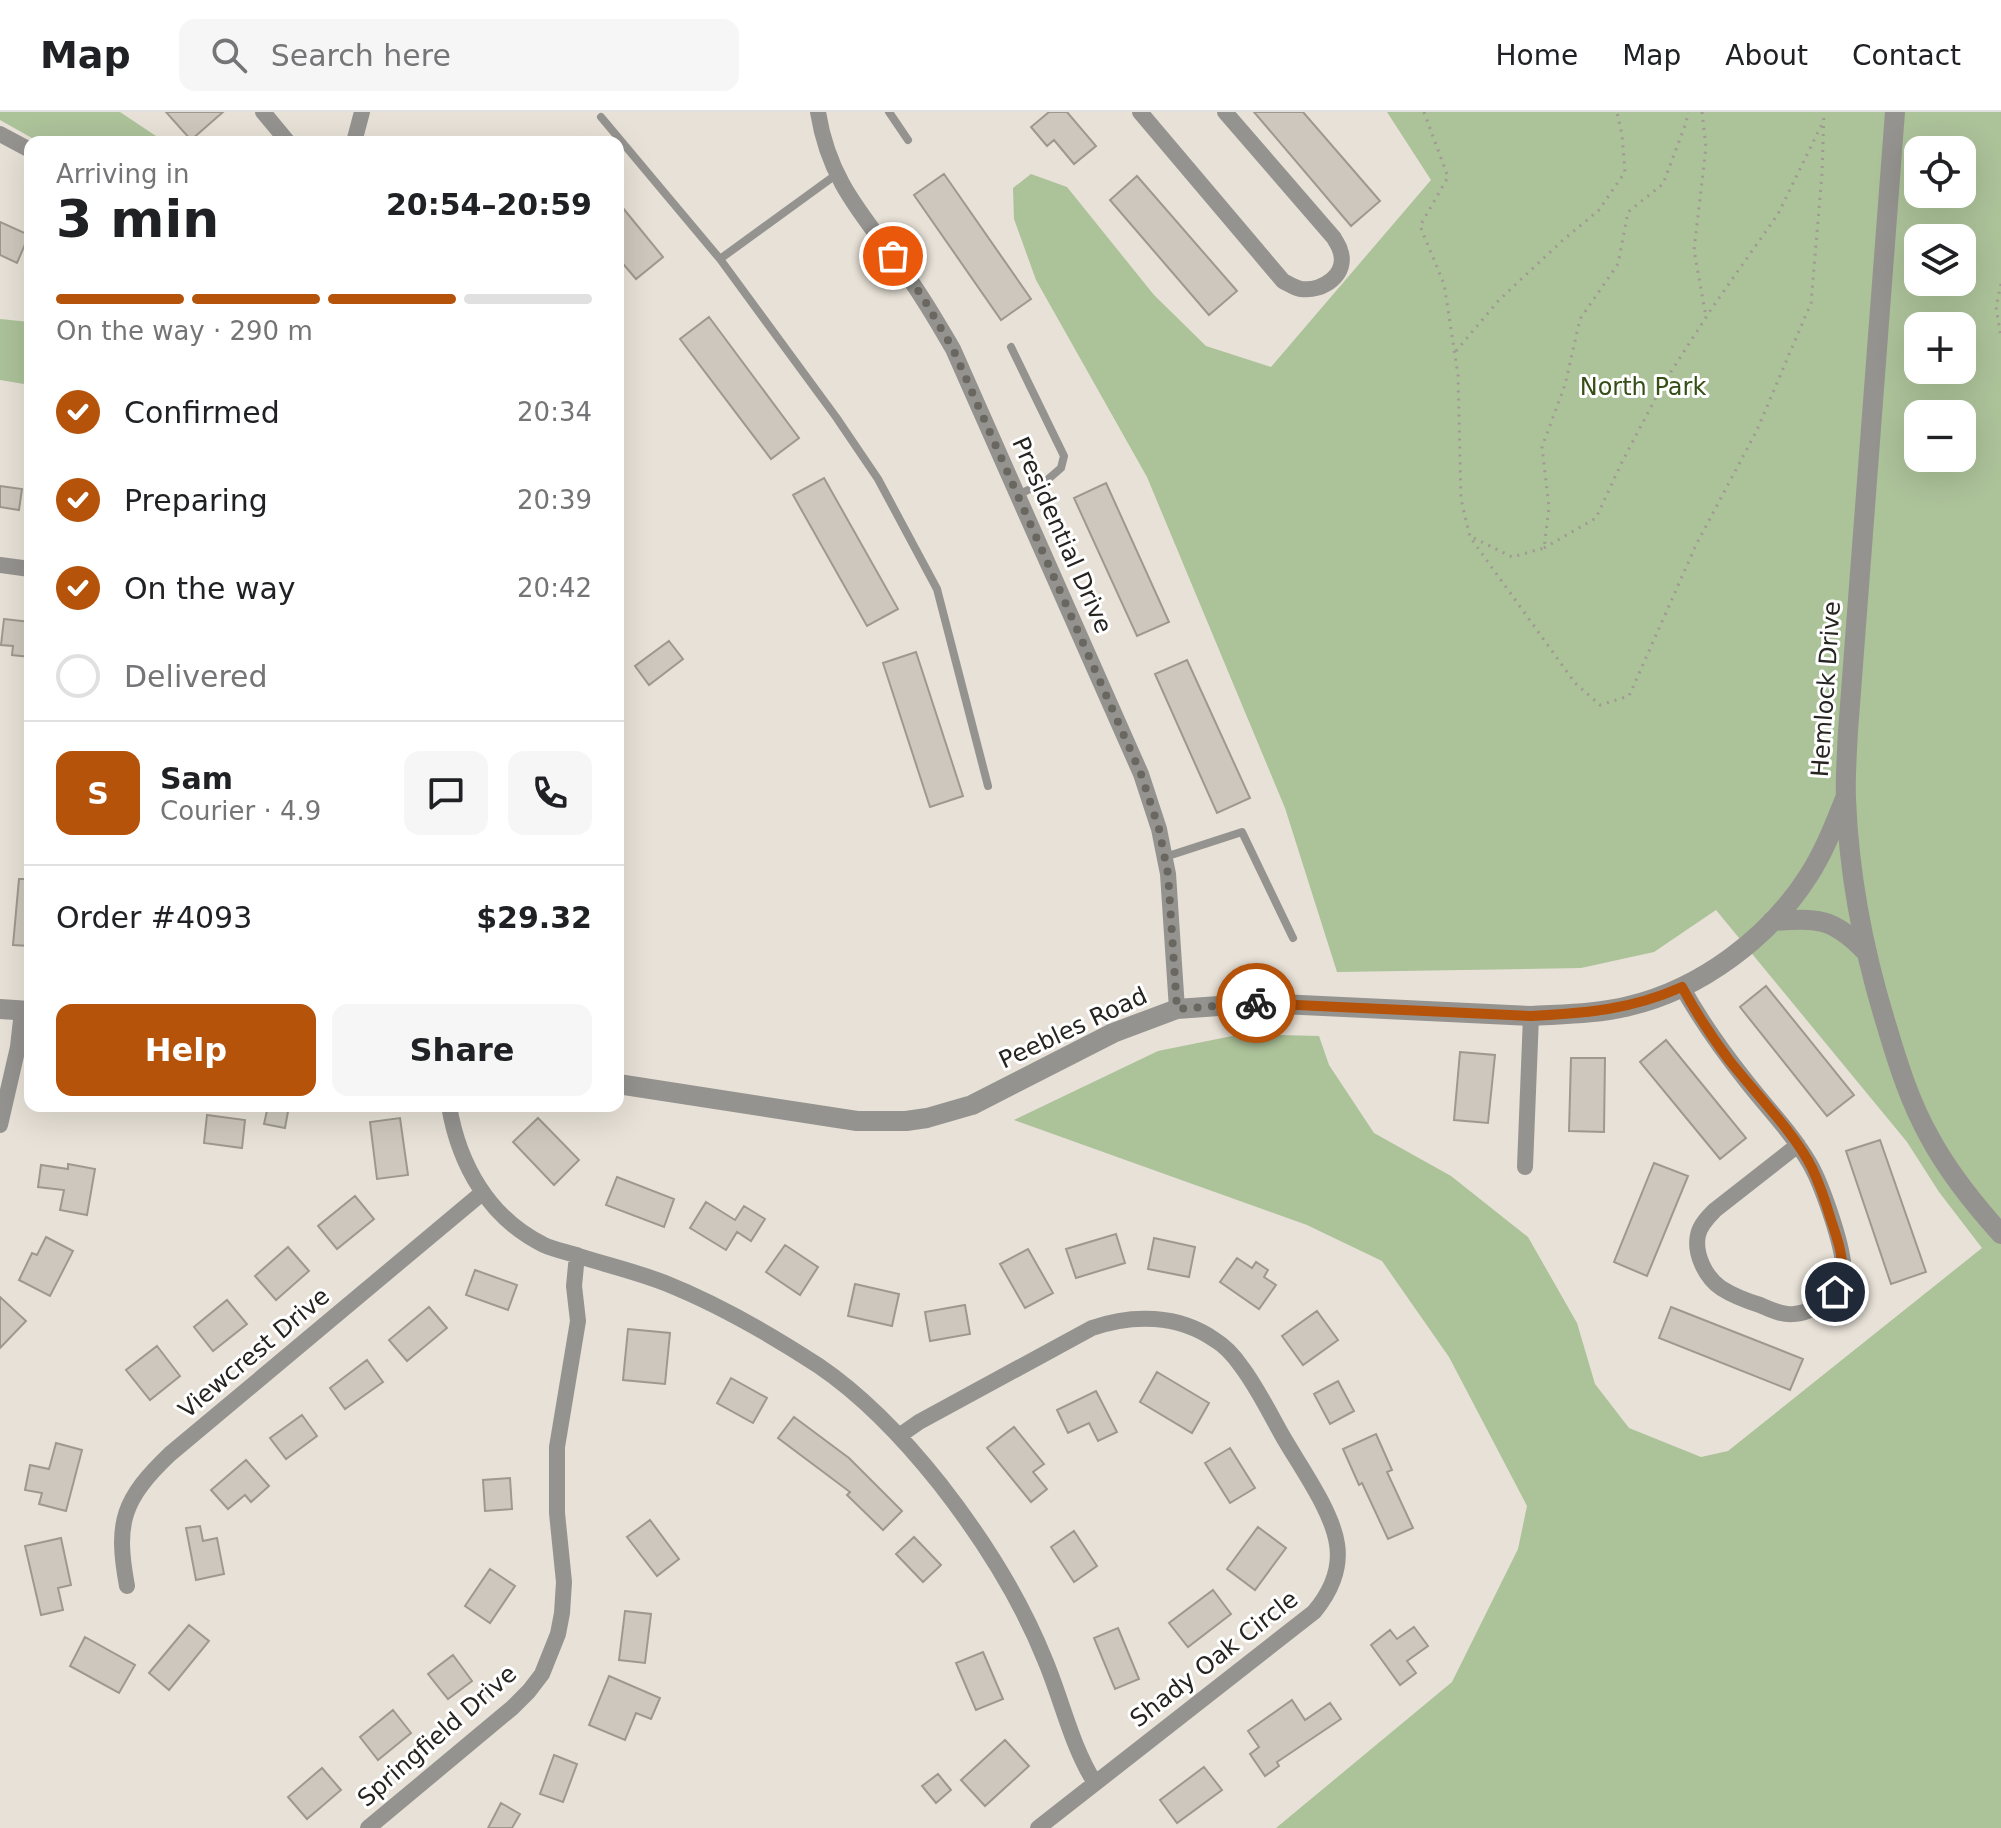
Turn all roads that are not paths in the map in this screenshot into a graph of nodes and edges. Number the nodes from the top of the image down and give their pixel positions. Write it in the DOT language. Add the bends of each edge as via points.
graph roads {
  1 [pos="263,112"];
  2 [pos="362,112"];
  3 [pos="818,112"];
  4 [pos="889,112"];
  5 [pos="1140,112"];
  6 [pos="1225,112"];
  7 [pos="1895,112"];
  8 [pos="601,117"];
  9 [pos="0,134"];
  10 [pos="283,136"];
  11 [pos="356,136"];
  12 [pos="617,136"];
  13 [pos="908,140"];
  14 [pos="624,144"];
  15 [pos="24,147"];
  16 [pos="837,174"];
  17 [pos="720,259"];
  18 [pos="1011,347"];
  19 [pos="1017,496"];
  20 [pos="0,565"];
  21 [pos="24,568"];
  22 [pos="988,786"];
  23 [pos="1846,796"];
  24 [pos="1165,857"];
  25 [pos="1772,921"];
  26 [pos="1293,938"];
  27 [pos="1865,951"];
  28 [pos="1682,987"];
  29 [pos="0,1009"];
  30 [pos="1177,1009"];
  31 [pos="24,1011"];
  32 [pos="1531,1016"];
  33 [pos="24,1020"];
  34 [pos="624,1085"];
  35 [pos="450,1112"];
  36 [pos="0,1125"];
  37 [pos="1798,1145"];
  38 [pos="1525,1167"];
  39 [pos="482,1193"];
  40 [pos="2001,1234"];
  41 [pos="577,1255"];
  42 [pos="899,1436"];
  43 [pos="127,1586"];
  44 [pos="1095,1783"];
  45 [pos="368,1828"];
  46 [pos="1038,1828"];
  1 -- 10 [label="street"];
  2 -- 11 [label="street"];
  3 -- 16 [label="street, Presidential Drive"];
  4 -- 13 [label="lane"];
  5 -- 6 [label="street" via="1283,281 1298,289 1329,284 1342,258 1334,238"];
  7 -- 23 [label="street, Hemlock Drive"];
  8 -- 12 [label="lane"];
  9 -- 15 [label="street"];
  14 -- 17 [label="lane"];
  16 -- 17 [label="lane"];
  16 -- 19 [label="street, Presidential Drive" via="953,349"];
  17 -- 22 [label="lane" via="878,479 937,589"];
  18 -- 19 [label="lane" via="1064,456 1061,468 1046,481"];
  19 -- 24 [label="street, Presidential Drive" via="1131,749"];
  20 -- 21 [label="street"];
  23 -- 25 [label="street, Peebles Road" via="1809,876"];
  23 -- 27 [label="street, Hemlock Drive"];
  24 -- 26 [label="lane" via="1242,832"];
  24 -- 30 [label="street, Presidential Drive"];
  25 -- 27 [label="street" via="1810,919 1838,926"];
  25 -- 28 [label="street, Peebles Road" via="1711,971"];
  27 -- 40 [label="street, Hemlock Drive" via="1893,1047 1928,1135"];
  28 -- 32 [label="street, Peebles Road" via="1626,1007"];
  28 -- 37 [label="street" via="1717,1043"];
  29 -- 31 [label="street"];
  30 -- 32 [label="street, Peebles Road" via="1261,1003"];
  30 -- 34 [label="street, Peebles Road" via="1091,1043 972,1105 927,1118 857,1121"];
  32 -- 38 [label="street"];
  33 -- 36 [label="street"];
  35 -- 39 [label="street" via="459,1147"];
  37 -- 37 [label="street" via="1825,1199 1843,1264 1835,1292 1793,1315 1721,1288 1701,1263 1697,1248 1704,1221"];
  39 -- 41 [label="street" via="525,1233"];
  39 -- 43 [label="street, Viewcrest Drive" via="144,1480 122,1532"];
  41 -- 42 [label="street" via="655,1279 746,1321 822,1368"];
  41 -- 45 [label="street, Springfield Drive" via="578,1321 557,1461 564,1597 558,1634 529,1691"];
  42 -- 44 [label="street" via="960,1510 1010,1585"];
  42 -- 44 [label="street, Shady Oak Circle" via="1092,1328 1128,1319 1162,1320 1216,1340 1241,1364 1317,1496 1337,1546 1335,1576 1323,1602"];
  44 -- 46 [label="street, Shady Oak Circle"];
}
